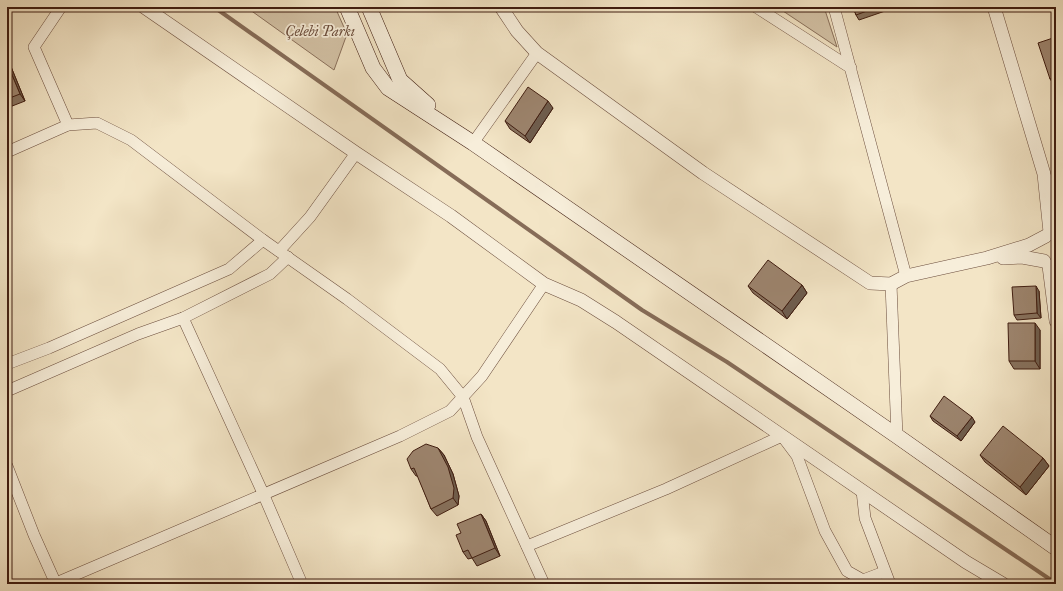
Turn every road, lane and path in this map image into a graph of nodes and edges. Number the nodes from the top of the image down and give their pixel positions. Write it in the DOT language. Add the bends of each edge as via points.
graph roads {
  1 [pos="61,7"];
  2 [pos="144,7"];
  3 [pos="347,7"];
  4 [pos="369,7"];
  5 [pos="501,7"];
  6 [pos="756,7"];
  7 [pos="834,7"];
  8 [pos="994,7"];
  9 [pos="537,53"];
  10 [pos="851,68"];
  11 [pos="68,125"];
  12 [pos="473,143"];
  13 [pos="7,152"];
  14 [pos="356,153"];
  15 [pos="1044,174"];
  16 [pos="1056,197"];
  17 [pos="1050,232"];
  18 [pos="263,240"];
  19 [pos="283,254"];
  20 [pos="987,258"];
  21 [pos="1050,266"];
  22 [pos="906,276"];
  23 [pos="544,284"];
  24 [pos="891,284"];
  25 [pos="183,318"];
  26 [pos="1056,321"];
  27 [pos="7,364"];
  28 [pos="7,391"];
  29 [pos="463,397"];
  30 [pos="782,436"];
  31 [pos="897,436"];
  32 [pos="7,466"];
  33 [pos="862,491"];
  34 [pos="264,495"];
  35 [pos="527,546"];
  36 [pos="1056,548"];
  37 [pos="884,572"];
  38 [pos="56,584"];
  39 [pos="302,584"];
  40 [pos="544,584"];
  41 [pos="890,584"];
  42 [pos="1003,584"];
  1 -- 11 [label="street" via="34,47"];
  2 -- 14 [label="street"];
  3 -- 12 [label="main road" via="373,68 388,88"];
  4 -- 12 [label="main road" via="400,80"];
  5 -- 9 [label="street" via="517,31"];
  6 -- 10 [label="street"];
  7 -- 10 [label="street"];
  8 -- 15 [label="street"];
  9 -- 12 [label="street"];
  9 -- 24 [label="street" via="703,173 870,283"];
  10 -- 22 [label="street"];
  11 -- 13 [label="street"];
  11 -- 18 [label="street" via="97,123 131,140"];
  12 -- 31 [label="main road"];
  14 -- 19 [label="street"];
  14 -- 23 [label="street" via="451,216"];
  15 -- 16 [label="street"];
  15 -- 17 [label="street"];
  17 -- 20 [label="street" via="1029,245"];
  17 -- 21 [label="street" via="1041,248"];
  18 -- 19 [label="street"];
  18 -- 27 [label="street" via="228,269"];
  19 -- 25 [label="street" via="270,274"];
  19 -- 29 [label="street" via="440,369"];
  20 -- 21 [label="street" via="1022,257"];
  20 -- 22 [label="street"];
  21 -- 26 [label="street"];
  22 -- 24 [label="street"];
  23 -- 29 [label="street" via="482,376"];
  23 -- 30 [label="street" via="581,300"];
  24 -- 31 [label="street"];
  25 -- 28 [label="street" via="138,334"];
  25 -- 34 [label="street"];
  29 -- 34 [label="street" via="450,411 400,436"];
  29 -- 35 [label="street" via="477,437"];
  30 -- 33 [label="street"];
  30 -- 35 [label="street" via="666,489"];
  30 -- 37 [label="street" via="796,456 825,531 847,571 863,580"];
  31 -- 36 [label="main road"];
  32 -- 38 [label="street"];
  33 -- 37 [label="street" via="865,518"];
  33 -- 42 [label="street" via="966,562"];
  34 -- 38 [label="street"];
  34 -- 39 [label="street"];
  35 -- 40 [label="street"];
  37 -- 41 [label="street"];
}
